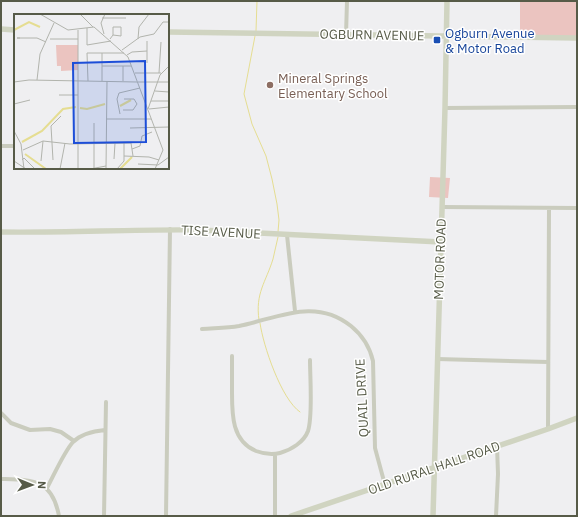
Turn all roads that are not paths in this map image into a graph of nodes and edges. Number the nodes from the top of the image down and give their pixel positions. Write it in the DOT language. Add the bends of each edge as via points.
graph roads {
  1 [pos="347,1"];
  2 [pos="447,1"];
  3 [pos="1,29"];
  4 [pos="14,30"];
  5 [pos="169,32"];
  6 [pos="346,35"];
  7 [pos="446,36"];
  8 [pos="577,38"];
  9 [pos="577,107"];
  10 [pos="445,108"];
  11 [pos="1,146"];
  12 [pos="14,146"];
  13 [pos="442,207"];
  14 [pos="549,208"];
  15 [pos="577,208"];
  16 [pos="170,229"];
  17 [pos="1,232"];
  18 [pos="287,235"];
  19 [pos="441,242"];
  20 [pos="295,311"];
  21 [pos="202,329"];
  22 [pos="232,356"];
  23 [pos="437,359"];
  24 [pos="310,360"];
  25 [pos="548,362"];
  26 [pos="106,402"];
  27 [pos="1,413"];
  28 [pos="577,418"];
  29 [pos="105,430"];
  30 [pos="548,430"];
  31 [pos="74,441"];
  32 [pos="498,446"];
  33 [pos="275,454"];
  34 [pos="434,468"];
  35 [pos="1,479"];
  36 [pos="385,484"];
  37 [pos="46,488"];
  38 [pos="59,516"];
  39 [pos="104,516"];
  40 [pos="166,516"];
  41 [pos="275,516"];
  42 [pos="291,516"];
  43 [pos="433,516"];
  44 [pos="496,516"];
  1 -- 6 [label="street"];
  2 -- 7 [label="street, MOTOR ROAD"];
  3 -- 4 [label="street"];
  5 -- 6 [label="street, OGBURN AVENUE"];
  6 -- 7 [label="street, OGBURN AVENUE"];
  7 -- 8 [label="street, OGBURN AVENUE"];
  7 -- 10 [label="street, MOTOR ROAD"];
  9 -- 10 [label="street"];
  10 -- 13 [label="street, MOTOR ROAD"];
  11 -- 12 [label="street"];
  13 -- 14 [label="street"];
  13 -- 19 [label="street, MOTOR ROAD"];
  14 -- 15 [label="street"];
  14 -- 25 [label="street"];
  16 -- 17 [label="street, TISE AVENUE"];
  16 -- 18 [label="street, TISE AVENUE"];
  16 -- 40 [label="street"];
  18 -- 19 [label="street, TISE AVENUE"];
  18 -- 20 [label="street"];
  19 -- 23 [label="street, MOTOR ROAD"];
  20 -- 21 [label="street, QUAIL DRIVE" via="239,326"];
  20 -- 36 [label="street, QUAIL DRIVE" via="318,310 342,319 360,334 369,350 374,368 375,448"];
  22 -- 33 [label="street" via="234,428 248,447 264,454"];
  23 -- 25 [label="street"];
  23 -- 34 [label="street, MOTOR ROAD"];
  24 -- 33 [label="street" via="310,411 307,432 298,444"];
  25 -- 30 [label="street"];
  26 -- 29 [label="street"];
  27 -- 31 [label="street" via="11,424 30,430 50,429 61,432"];
  28 -- 30 [label="street, OLD RURAL HALL ROAD"];
  29 -- 31 [label="street" via="90,433"];
  29 -- 39 [label="street"];
  30 -- 32 [label="street, OLD RURAL HALL ROAD"];
  31 -- 37 [label="street"];
  32 -- 34 [label="street, OLD RURAL HALL ROAD"];
  32 -- 44 [label="street"];
  33 -- 41 [label="street"];
  34 -- 36 [label="street, OLD RURAL HALL ROAD"];
  34 -- 43 [label="street, MOTOR ROAD"];
  35 -- 37 [label="street" via="27,480 37,482"];
  36 -- 42 [label="street, OLD RURAL HALL ROAD"];
  37 -- 38 [label="street" via="57,503"];
}
